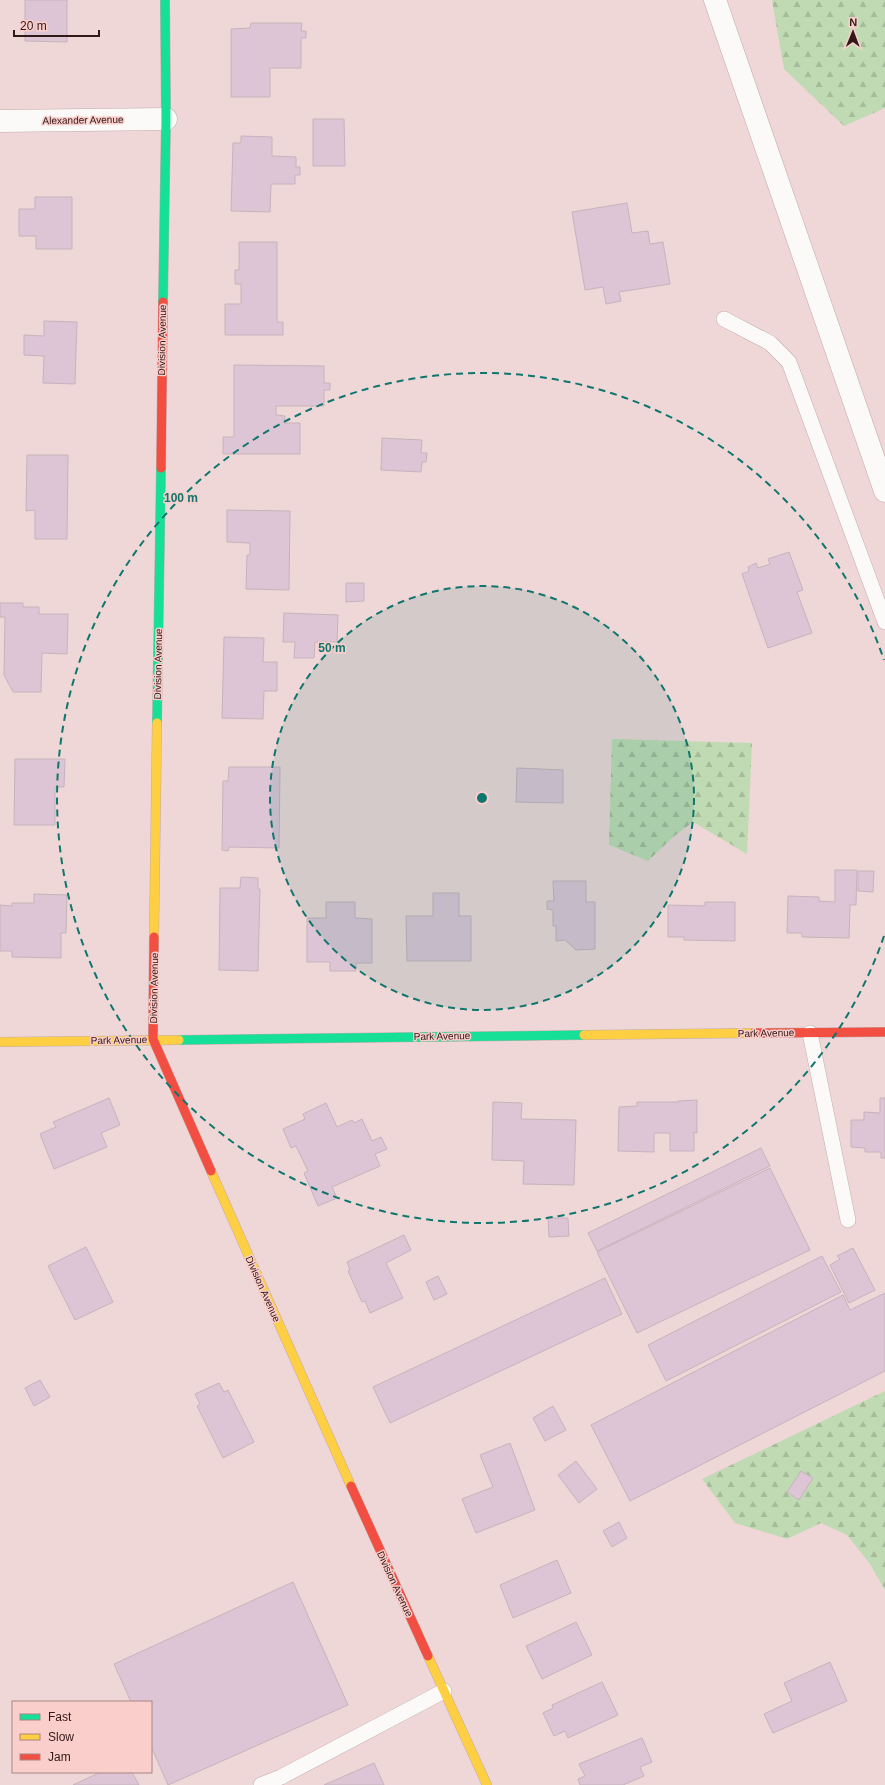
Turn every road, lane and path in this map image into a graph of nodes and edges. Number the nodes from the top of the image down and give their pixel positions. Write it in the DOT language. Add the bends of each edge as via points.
graph roads {
  1 [pos="165,0"];
  2 [pos="715,0"];
  3 [pos="166,119"];
  4 [pos="0,121"];
  5 [pos="724,319"];
  6 [pos="885,491"];
  7 [pos="885,622"];
  8 [pos="885,1032"];
  9 [pos="810,1033"];
  10 [pos="153,1039"];
  11 [pos="0,1042"];
  12 [pos="848,1220"];
  13 [pos="444,1691"];
  14 [pos="261,1785"];
  15 [pos="487,1785"];
  1 -- 3 [label="street, Division Avenue"];
  2 -- 6 [label="street"];
  3 -- 4 [label="street, Alexander Avenue"];
  3 -- 10 [label="street, Division Avenue"];
  5 -- 7 [label="lane" via="770,343 789,362"];
  8 -- 9 [label="street, Park Avenue"];
  9 -- 10 [label="street, Park Avenue"];
  9 -- 12 [label="lane"];
  10 -- 11 [label="street, Park Avenue"];
  10 -- 13 [label="street, Division Avenue" via="334,1450"];
  13 -- 14 [label="lane" via="281,1778"];
  13 -- 15 [label="street, Division Avenue"];
}
